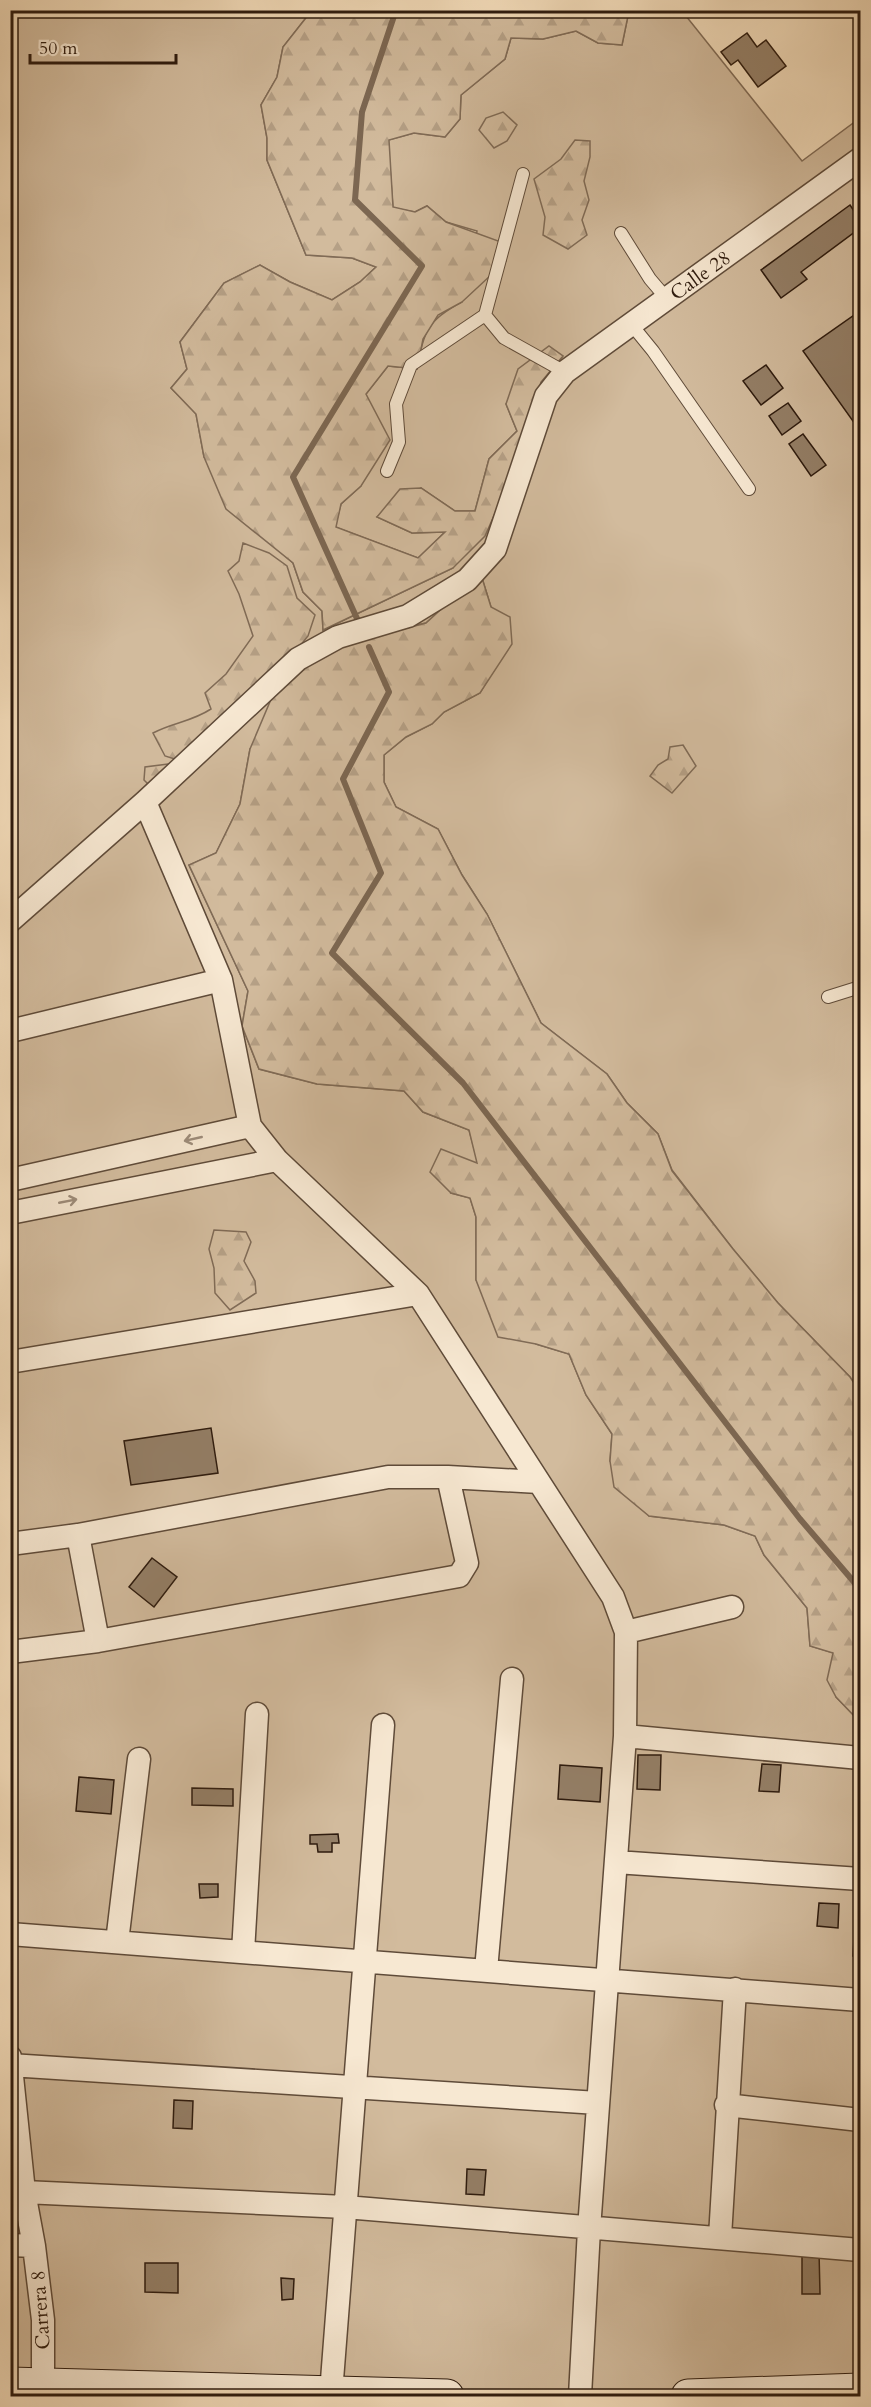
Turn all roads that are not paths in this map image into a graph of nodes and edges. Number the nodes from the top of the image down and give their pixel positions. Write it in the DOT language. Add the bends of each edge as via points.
graph roads {
  1 [pos="19,10"];
  2 [pos="10,12"];
  3 [pos="861,159"];
  4 [pos="523,174"];
  5 [pos="621,233"];
  6 [pos="667,299"];
  7 [pos="485,315"];
  8 [pos="631,324"];
  9 [pos="565,372"];
  10 [pos="387,471"];
  11 [pos="749,489"];
  12 [pos="146,802"];
  13 [pos="10,921"];
  14 [pos="221,980"];
  15 [pos="861,987"];
  16 [pos="828,998"];
  17 [pos="10,1031"];
  18 [pos="250,1126"];
  19 [pos="278,1160"];
  20 [pos="10,1180"];
  21 [pos="10,1213"];
  22 [pos="418,1294"];
  23 [pos="10,1362"];
  24 [pos="448,1477"];
  25 [pos="539,1482"];
  26 [pos="78,1535"];
  27 [pos="10,1544"];
  28 [pos="732,1606"];
  29 [pos="626,1632"];
  30 [pos="98,1641"];
  31 [pos="10,1652"];
  32 [pos="512,1679"];
  33 [pos="258,1714"];
  34 [pos="383,1725"];
  35 [pos="625,1736"];
  36 [pos="861,1758"];
  37 [pos="139,1759"];
  38 [pos="616,1862"];
  39 [pos="861,1879"];
  40 [pos="10,1934"];
  41 [pos="117,1942"];
  42 [pos="243,1952"];
  43 [pos="365,1961"];
  44 [pos="486,1970"];
  45 [pos="607,1980"];
  46 [pos="735,1989"];
  47 [pos="861,2000"];
  48 [pos="10,2058"];
  49 [pos="11,2065"];
  50 [pos="356,2087"];
  51 [pos="598,2103"];
  52 [pos="726,2105"];
  53 [pos="861,2120"];
  54 [pos="24,2192"];
  55 [pos="345,2207"];
  56 [pos="589,2229"];
  57 [pos="720,2238"];
  58 [pos="10,2246"];
  59 [pos="34,2247"];
  60 [pos="861,2250"];
  61 [pos="10,2384"];
  62 [pos="44,2385"];
  63 [pos="861,2390"];
  64 [pos="331,2393"];
  65 [pos="447,2397"];
  66 [pos="580,2397"];
  67 [pos="688,2397"];
  1 -- 2 [label="lane"];
  3 -- 6 [label="street, Calle 28"];
  4 -- 7 [label="lane"];
  5 -- 6 [label="lane"];
  6 -- 8 [label="street, Calle 28"];
  7 -- 9 [label="lane" via="504,338"];
  7 -- 10 [label="lane" via="411,364 396,404 399,442"];
  8 -- 9 [label="street, Calle 28"];
  8 -- 11 [label="lane"];
  9 -- 12 [label="street, Calle 28" via="546,396 495,549 467,580 408,616 338,637 298,659"];
  12 -- 13 [label="street, Calle 28"];
  12 -- 14 [label="street"];
  14 -- 17 [label="street"];
  14 -- 18 [label="street"];
  15 -- 16 [label="lane"];
  18 -- 19 [label="street"];
  18 -- 20 [label="street, one-way"];
  21 -- 19 [label="street, one-way"];
  19 -- 22 [label="street"];
  22 -- 23 [label="street"];
  22 -- 25 [label="street"];
  24 -- 25 [label="street"];
  24 -- 26 [label="street" via="387,1478"];
  24 -- 30 [label="street" via="467,1563 459,1576"];
  25 -- 29 [label="street" via="613,1597"];
  26 -- 27 [label="street"];
  26 -- 30 [label="street"];
  28 -- 29 [label="street"];
  29 -- 35 [label="street"];
  30 -- 31 [label="street"];
  32 -- 44 [label="street"];
  33 -- 42 [label="street"];
  34 -- 43 [label="street"];
  35 -- 36 [label="street"];
  35 -- 38 [label="street"];
  37 -- 41 [label="street"];
  38 -- 39 [label="street"];
  38 -- 45 [label="street"];
  40 -- 41 [label="street"];
  41 -- 42 [label="street"];
  42 -- 43 [label="street"];
  43 -- 44 [label="street"];
  43 -- 50 [label="street"];
  44 -- 45 [label="street"];
  45 -- 46 [label="street"];
  45 -- 51 [label="street"];
  46 -- 47 [label="street"];
  46 -- 52 [label="street"];
  48 -- 49 [label="street, Carrera 8"];
  49 -- 50 [label="street"];
  49 -- 54 [label="street, Carrera 8"];
  50 -- 51 [label="street"];
  50 -- 55 [label="street"];
  51 -- 56 [label="street"];
  52 -- 53 [label="street"];
  52 -- 57 [label="street"];
  54 -- 55 [label="street"];
  54 -- 59 [label="street, Carrera 8"];
  55 -- 56 [label="street"];
  55 -- 64 [label="street"];
  56 -- 57 [label="street"];
  56 -- 66 [label="street"];
  57 -- 60 [label="street"];
  58 -- 59 [label="street"];
  59 -- 62 [label="street, Carrera 8" via="43,2320"];
  61 -- 62 [label="main road"];
  62 -- 64 [label="main road"];
  63 -- 67 [label="main road"];
  64 -- 65 [label="main road"];
}
